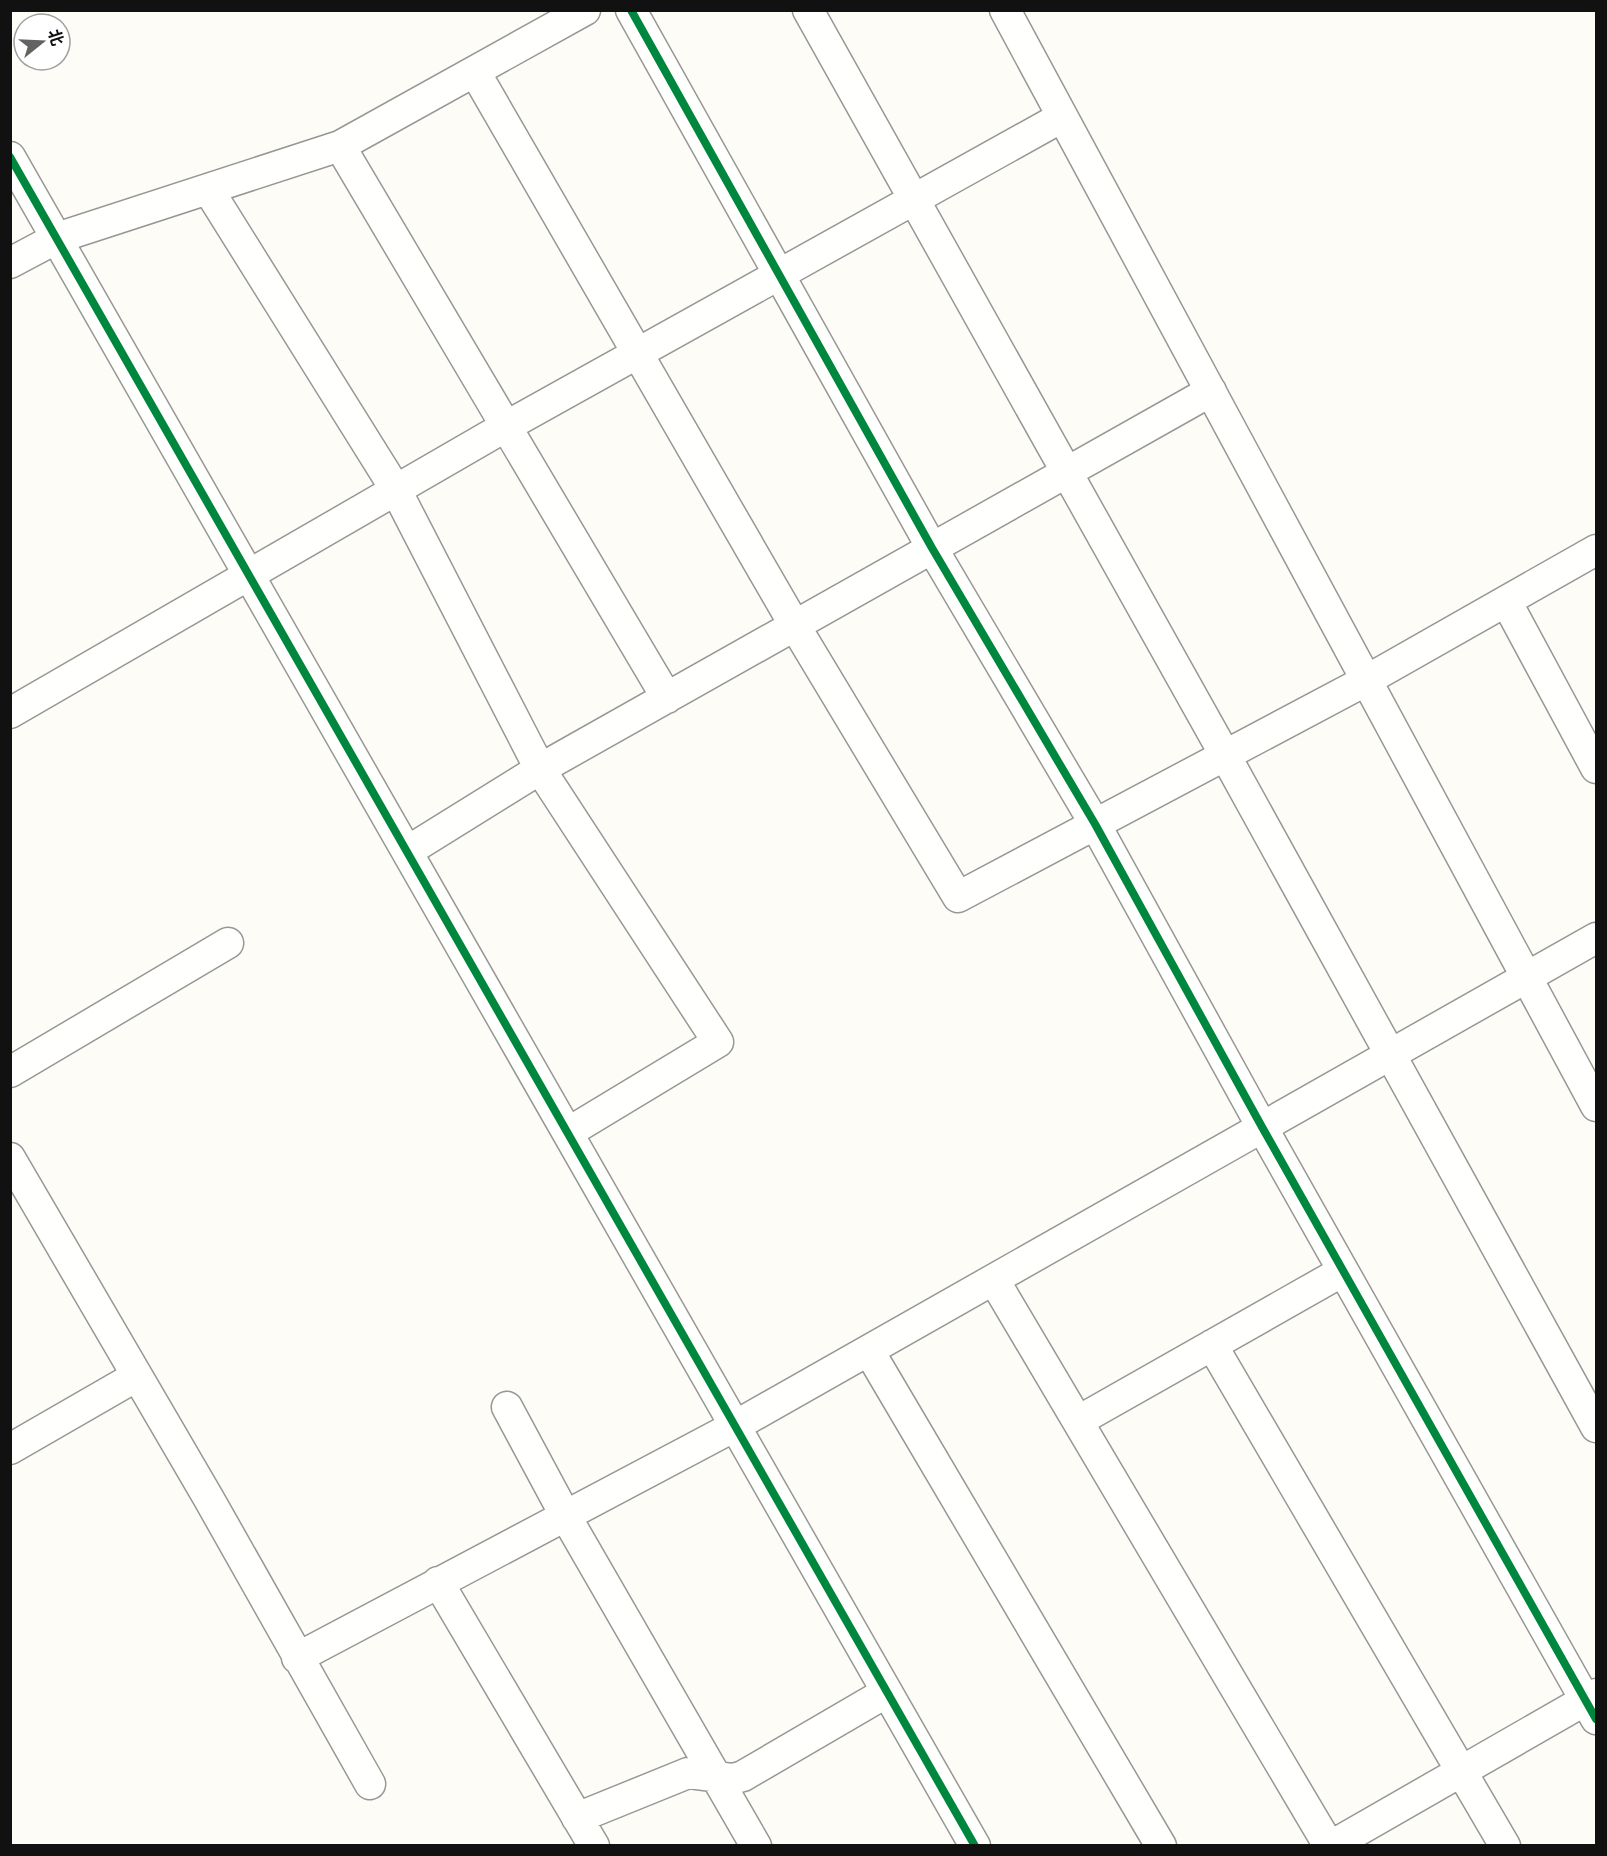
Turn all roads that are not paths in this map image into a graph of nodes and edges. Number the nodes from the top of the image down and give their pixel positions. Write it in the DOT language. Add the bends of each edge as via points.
graph roads {
  1 [pos="585,10"];
  2 [pos="631,10"];
  3 [pos="808,10"];
  4 [pos="1005,10"];
  5 [pos="475,72"];
  6 [pos="1062,117"];
  7 [pos="340,146"];
  8 [pos="10,156"];
  9 [pos="208,189"];
  10 [pos="915,201"];
  11 [pos="57,238"];
  12 [pos="10,263"];
  13 [pos="780,276"];
  14 [pos="638,354"];
  15 [pos="1211,391"];
  16 [pos="505,427"];
  17 [pos="1067,472"];
  18 [pos="396,490"];
  19 [pos="932,548"];
  20 [pos="1596,550"];
  21 [pos="250,575"];
  22 [pos="1506,601"];
  23 [pos="795,626"];
  24 [pos="1367,680"];
  25 [pos="667,698"];
  26 [pos="10,712"];
  27 [pos="1225,755"];
  28 [pos="1596,768"];
  29 [pos="540,769"];
  30 [pos="1095,824"];
  31 [pos="408,851"];
  32 [pos="1596,938"];
  33 [pos="228,943"];
  34 [pos="1527,976"];
  35 [pos="1390,1055"];
  36 [pos="10,1072"];
  37 [pos="1596,1106"];
  38 [pos="1262,1127"];
  39 [pos="569,1132"];
  40 [pos="10,1158"];
  41 [pos="1343,1271"];
  42 [pos="994,1280"];
  43 [pos="1212,1345"];
  44 [pos="869,1351"];
  45 [pos="135,1377"];
  46 [pos="507,1407"];
  47 [pos="1080,1420"];
  48 [pos="735,1426"];
  49 [pos="1596,1427"];
  50 [pos="14,1439"];
  51 [pos="565,1515"];
  52 [pos="438,1582"];
  53 [pos="297,1658"];
  54 [pos="887,1692"];
  55 [pos="1593,1704"];
  56 [pos="1462,1772"];
  57 [pos="716,1777"];
  58 [pos="370,1784"];
  59 [pos="577,1818"];
  60 [pos="594,1845"];
  61 [pos="756,1845"];
  62 [pos="975,1845"];
  63 [pos="1161,1845"];
  64 [pos="1330,1845"];
  65 [pos="1505,1845"];
  1 -- 5 [label="street"];
  2 -- 13 [label="street"];
  3 -- 10 [label="street"];
  4 -- 6 [label="street"];
  5 -- 7 [label="street"];
  5 -- 14 [label="street"];
  6 -- 10 [label="street"];
  6 -- 15 [label="street"];
  7 -- 9 [label="street"];
  7 -- 16 [label="street"];
  8 -- 11 [label="street"];
  9 -- 11 [label="street"];
  9 -- 18 [label="street"];
  10 -- 13 [label="street"];
  10 -- 17 [label="street"];
  11 -- 12 [label="street"];
  11 -- 21 [label="street"];
  13 -- 14 [label="street"];
  13 -- 19 [label="street"];
  14 -- 16 [label="street"];
  14 -- 23 [label="street"];
  15 -- 17 [label="street"];
  15 -- 24 [label="street"];
  16 -- 18 [label="street"];
  16 -- 25 [label="street"];
  17 -- 19 [label="street"];
  17 -- 27 [label="street"];
  18 -- 21 [label="street"];
  18 -- 29 [label="street"];
  19 -- 23 [label="street"];
  19 -- 30 [label="street"];
  20 -- 22 [label="street"];
  21 -- 26 [label="street"];
  21 -- 31 [label="street"];
  22 -- 24 [label="street"];
  22 -- 28 [label="street"];
  23 -- 25 [label="street"];
  23 -- 30 [label="street" via="958,897"];
  24 -- 27 [label="street"];
  24 -- 34 [label="street"];
  25 -- 29 [label="street"];
  27 -- 30 [label="street"];
  27 -- 35 [label="street"];
  29 -- 31 [label="street"];
  29 -- 39 [label="street" via="718,1042"];
  30 -- 38 [label="street"];
  31 -- 39 [label="street"];
  32 -- 34 [label="street"];
  33 -- 36 [label="street"];
  34 -- 35 [label="street"];
  34 -- 37 [label="street"];
  35 -- 38 [label="street"];
  35 -- 49 [label="street"];
  38 -- 41 [label="street"];
  38 -- 42 [label="street"];
  39 -- 48 [label="street"];
  40 -- 45 [label="street"];
  41 -- 43 [label="street"];
  41 -- 55 [label="street"];
  42 -- 44 [label="street"];
  42 -- 47 [label="street"];
  43 -- 47 [label="street"];
  43 -- 56 [label="street"];
  44 -- 48 [label="street"];
  44 -- 63 [label="street"];
  45 -- 50 [label="street"];
  45 -- 53 [label="street" via="209,1499"];
  46 -- 51 [label="street"];
  47 -- 64 [label="street"];
  48 -- 51 [label="street"];
  48 -- 54 [label="street"];
  51 -- 52 [label="street"];
  51 -- 57 [label="street"];
  52 -- 53 [label="street"];
  52 -- 59 [label="street"];
  53 -- 58 [label="street"];
  54 -- 57 [label="street" via="743,1776"];
  54 -- 62 [label="street"];
  55 -- 56 [label="street"];
  56 -- 64 [label="street"];
  56 -- 65 [label="street"];
  57 -- 59 [label="street" via="688,1773"];
  57 -- 61 [label="street"];
  59 -- 60 [label="street"];
}
